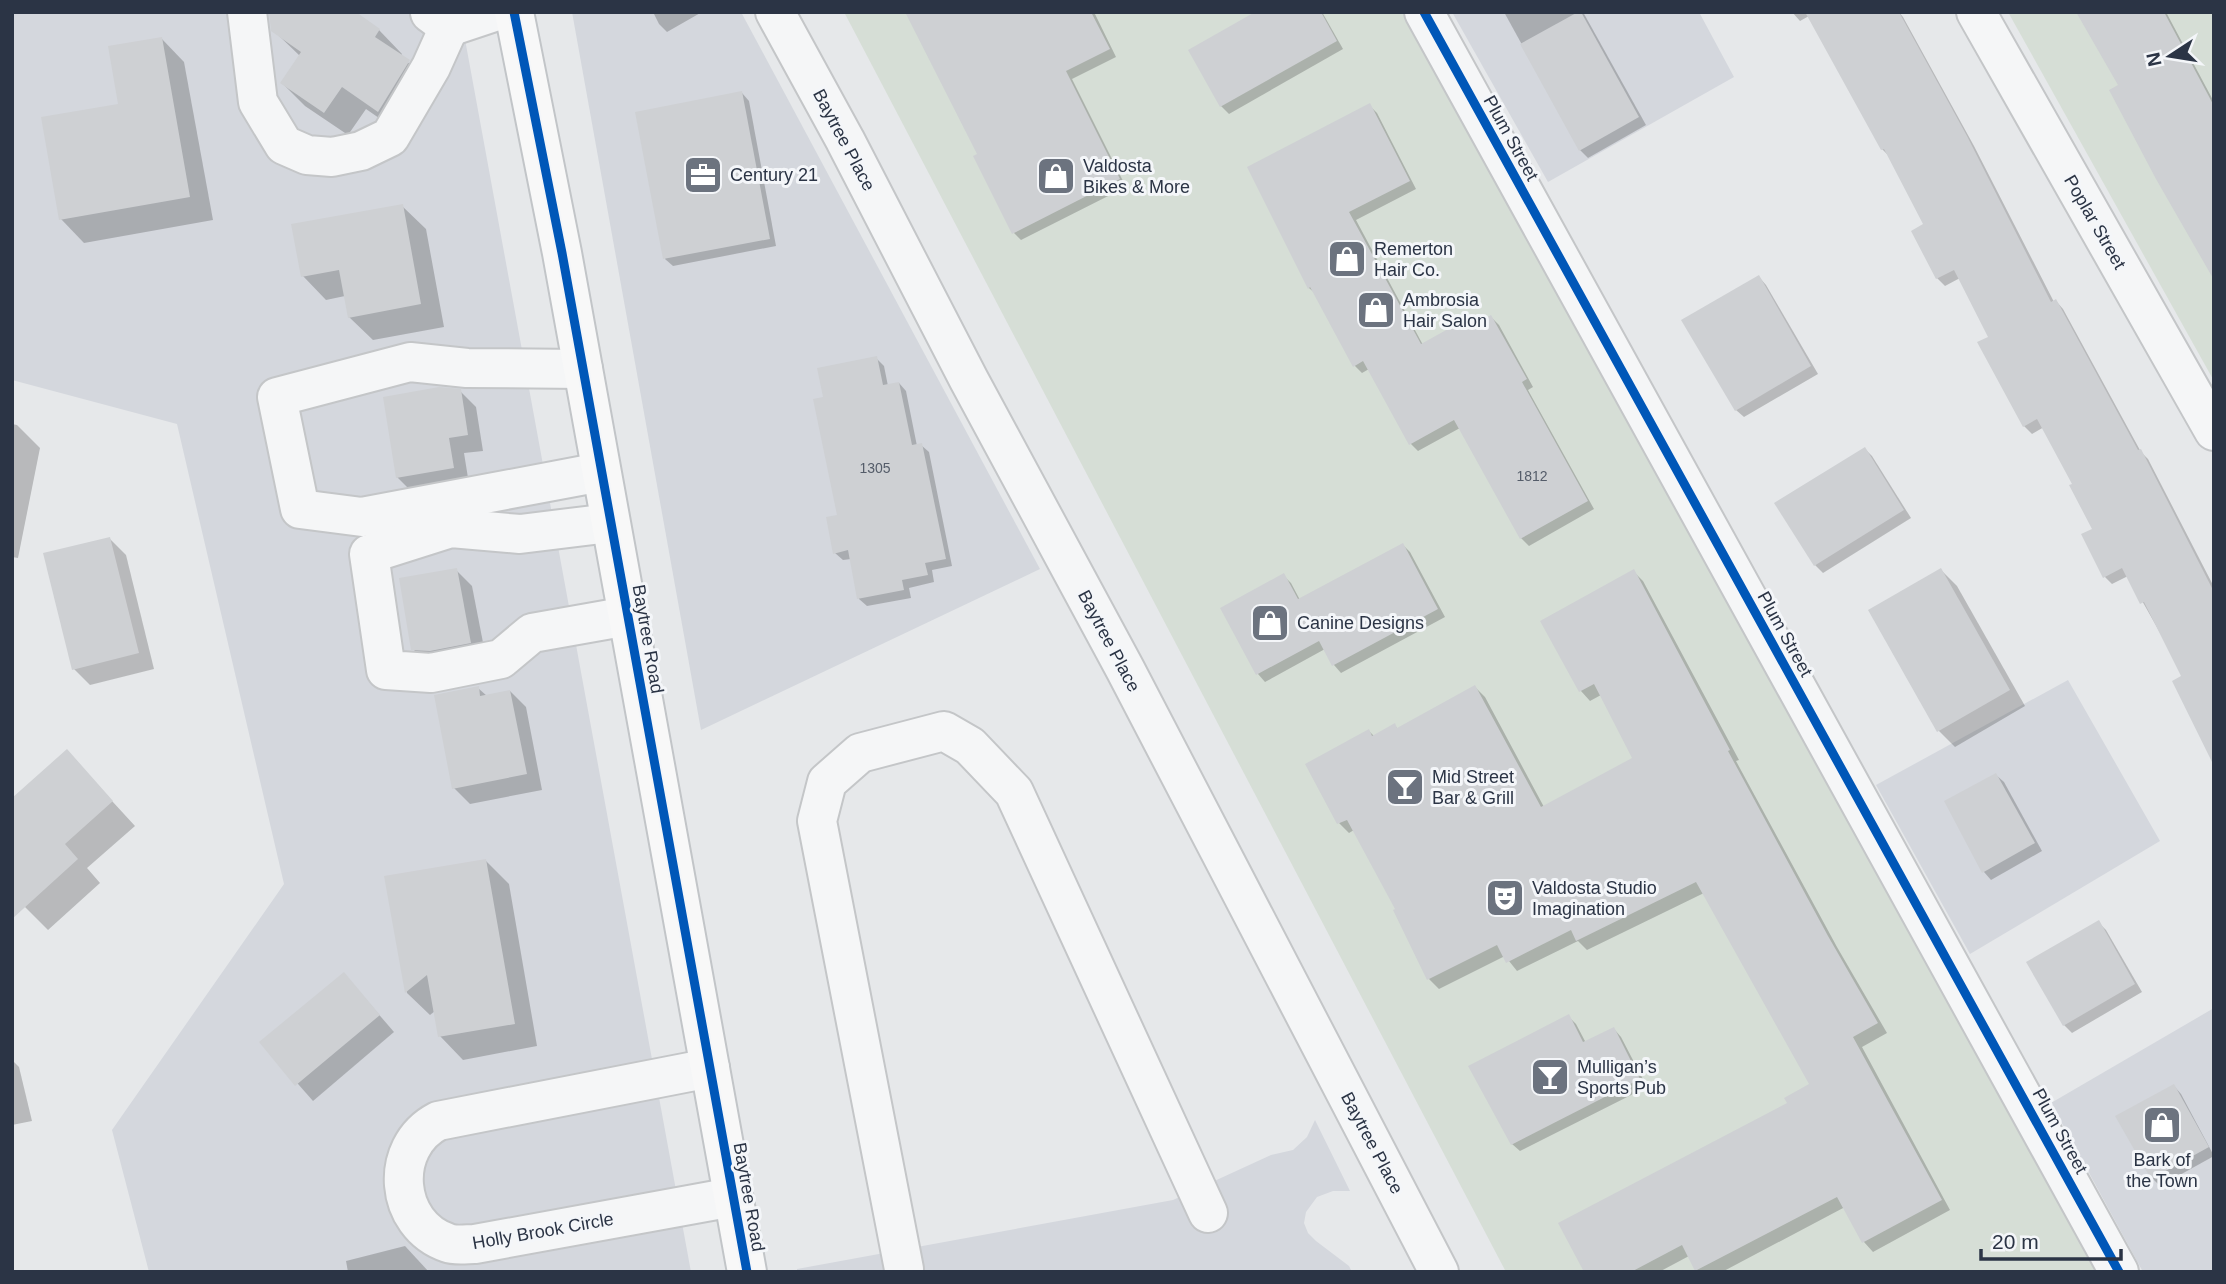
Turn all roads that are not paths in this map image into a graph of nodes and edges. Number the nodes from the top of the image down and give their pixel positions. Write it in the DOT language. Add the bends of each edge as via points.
graph roads {
  1 [pos="247,12"];
  2 [pos="494,12"];
  3 [pos="514,12"];
  4 [pos="775,12"];
  5 [pos="1424,12"];
  6 [pos="1976,12"];
  7 [pos="439,20"];
  8 [pos="583,369"];
  9 [pos="2214,431"];
  10 [pos="601,472"];
  11 [pos="362,517"];
  12 [pos="611,523"];
  13 [pos="369,554"];
  14 [pos="628,615"];
  15 [pos="710,1068"];
  16 [pos="733,1197"];
  17 [pos="1208,1213"];
  18 [pos="904,1269"];
  19 [pos="747,1272"];
  20 [pos="1439,1272"];
  21 [pos="2119,1272"];
  1 -- 7 [label="street" via="258,102 284,145 307,155 332,158 390,137 431,67"];
  2 -- 7 [label="street"];
  3 -- 8 [label="main road, Baytree Road"];
  4 -- 20 [label="street, Baytree Place"];
  5 -- 21 [label="street, Plum Street"];
  6 -- 9 [label="street, Poplar Street"];
  8 -- 10 [label="main road, Baytree Road"];
  8 -- 11 [label="street" via="467,369 410,362 277,397 300,509"];
  10 -- 11 [label="street"];
  10 -- 12 [label="main road, Baytree Road"];
  11 -- 13 [label="street"];
  12 -- 13 [label="street" via="520,534 451,528"];
  12 -- 14 [label="main road, Baytree Road"];
  13 -- 14 [label="street" via="386,670 431,673 501,659 532,633"];
  14 -- 15 [label="main road, Baytree Road"];
  15 -- 16 [label="main road, Baytree Road"];
  15 -- 16 [label="street, Holly Brook Circle" via="438,1121 425,1128 410,1147 402,1178 416,1221 450,1244 475,1244"];
  16 -- 19 [label="main road, Baytree Road"];
  17 -- 18 [label="street" via="1014,792 970,746 944,731 860,753 827,782 817,821"];
}
